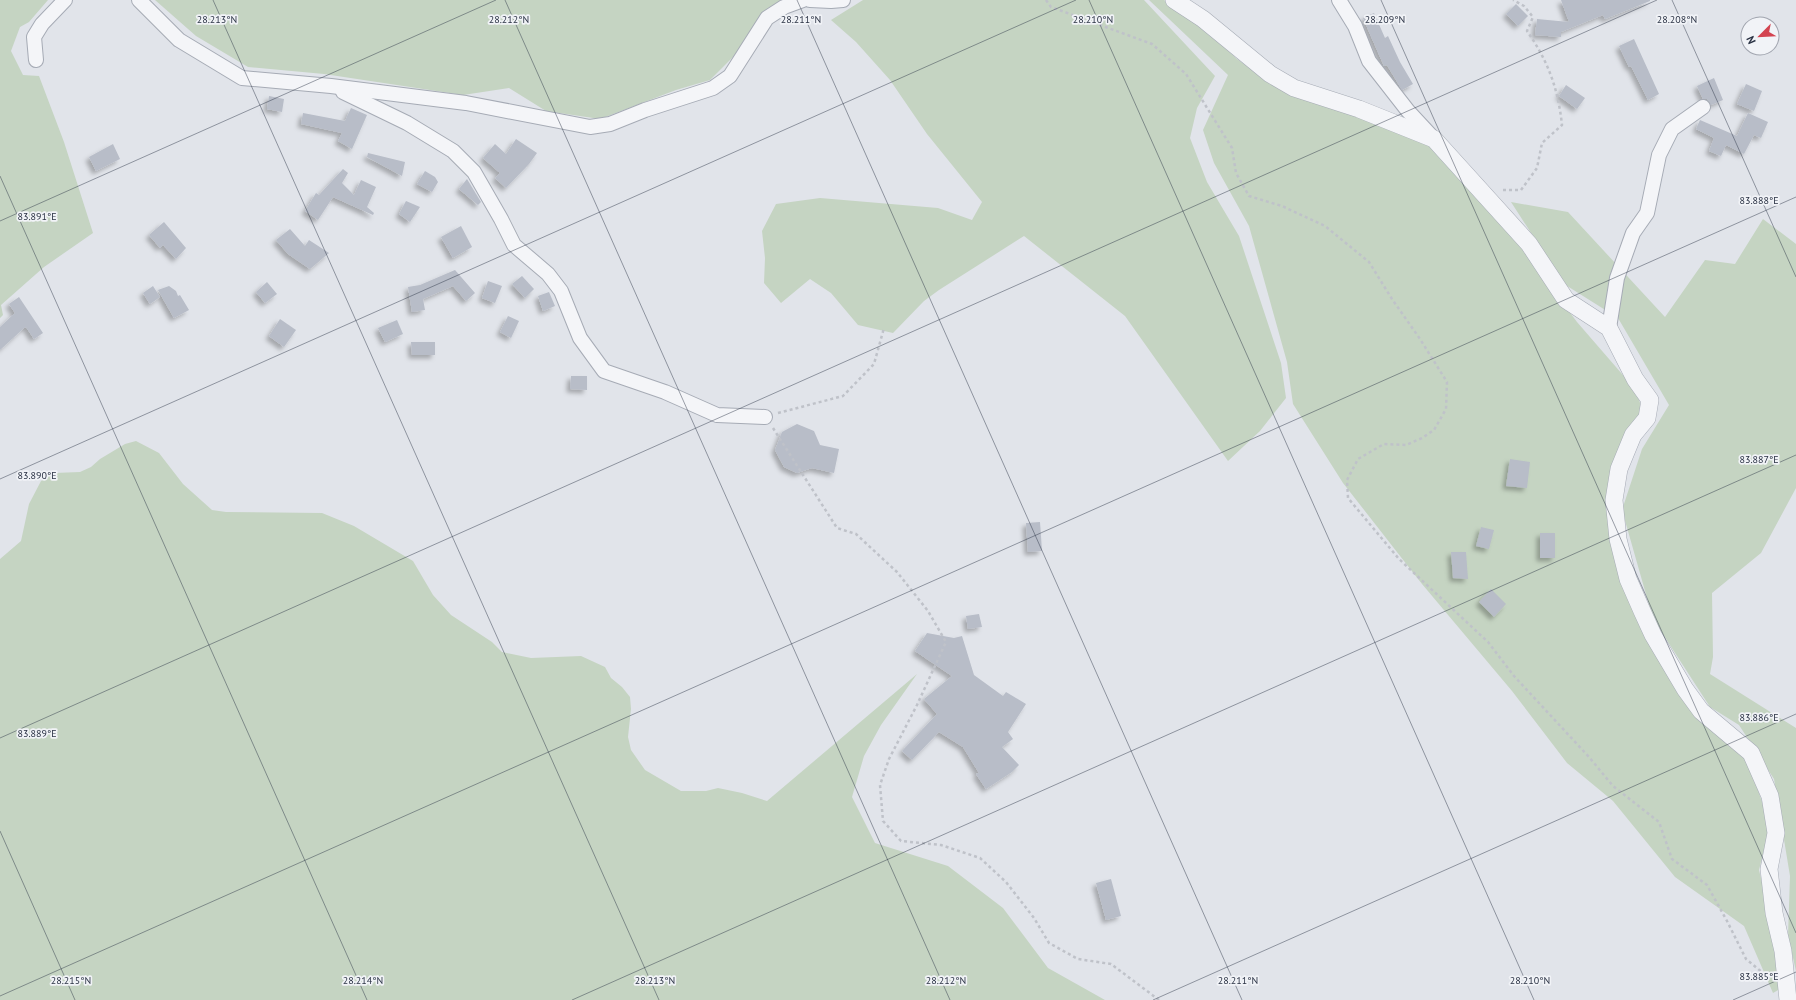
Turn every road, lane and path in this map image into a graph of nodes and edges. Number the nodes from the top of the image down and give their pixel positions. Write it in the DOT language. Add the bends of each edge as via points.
graph roads {
  1 [pos="65,0"];
  2 [pos="139,0"];
  3 [pos="803,0"];
  4 [pos="810,0"];
  5 [pos="843,0"];
  6 [pos="1046,0"];
  7 [pos="1174,0"];
  8 [pos="1338,0"];
  9 [pos="1513,0"];
  10 [pos="36,60"];
  11 [pos="330,86"];
  12 [pos="1703,107"];
  13 [pos="1434,139"];
  14 [pos="1485,195"];
  15 [pos="884,328"];
  16 [pos="1609,328"];
  17 [pos="765,417"];
  18 [pos="1770,982"];
  19 [pos="1159,1000"];
  20 [pos="1788,1000"];
  1 -- 10 [label="street" via="42,24 34,37"];
  2 -- 11 [label="street" via="178,40 242,78"];
  3 -- 11 [label="street" via="784,7 767,18 730,76 713,88 610,124 590,127 466,103"];
  4 -- 5 [label="street"];
  6 -- 18 [label="path" via="1051,8 1152,44 1186,74 1232,148 1236,173 1249,196 1282,206 1324,226 1369,262 1447,382 1446,410 1434,430 1422,438 1406,444 1384,444 1358,459 1347,480 1348,498 1398,559 1488,642 1514,676 1613,786 1659,822 1672,859 1707,885 1746,959 1768,975"];
  7 -- 13 [label="street" via="1270,74 1294,88 1359,109"];
  8 -- 13 [label="street" via="1355,26 1369,62"];
  9 -- 14 [label="path" via="1524,6 1533,17 1527,31 1550,72 1559,102 1562,125 1542,143 1537,168 1521,190 1506,190"];
  11 -- 17 [label="street" via="407,123 453,151 474,172 514,245 548,274 561,292 580,338 604,371 665,392 717,415"];
  12 -- 16 [label="street" via="1672,129 1659,155 1647,213 1633,233 1617,278"];
  13 -- 14 [label="street"];
  14 -- 16 [label="street" via="1529,244 1566,300"];
  15 -- 17 [label="path" via="874,364 842,396"];
  16 -- 20 [label="street" via="1635,379 1650,400 1647,418 1633,435 1619,468 1614,500 1618,539 1626,572 1653,635 1685,690 1701,711 1751,753 1768,790 1776,833 1769,869 1774,913 1783,951"];
  17 -- 19 [label="path" via="837,528 856,534 897,572 928,611 946,642 889,759 880,785 883,821 901,841 941,845 980,858 1006,882 1034,918 1049,943 1078,959 1111,964"];
}
